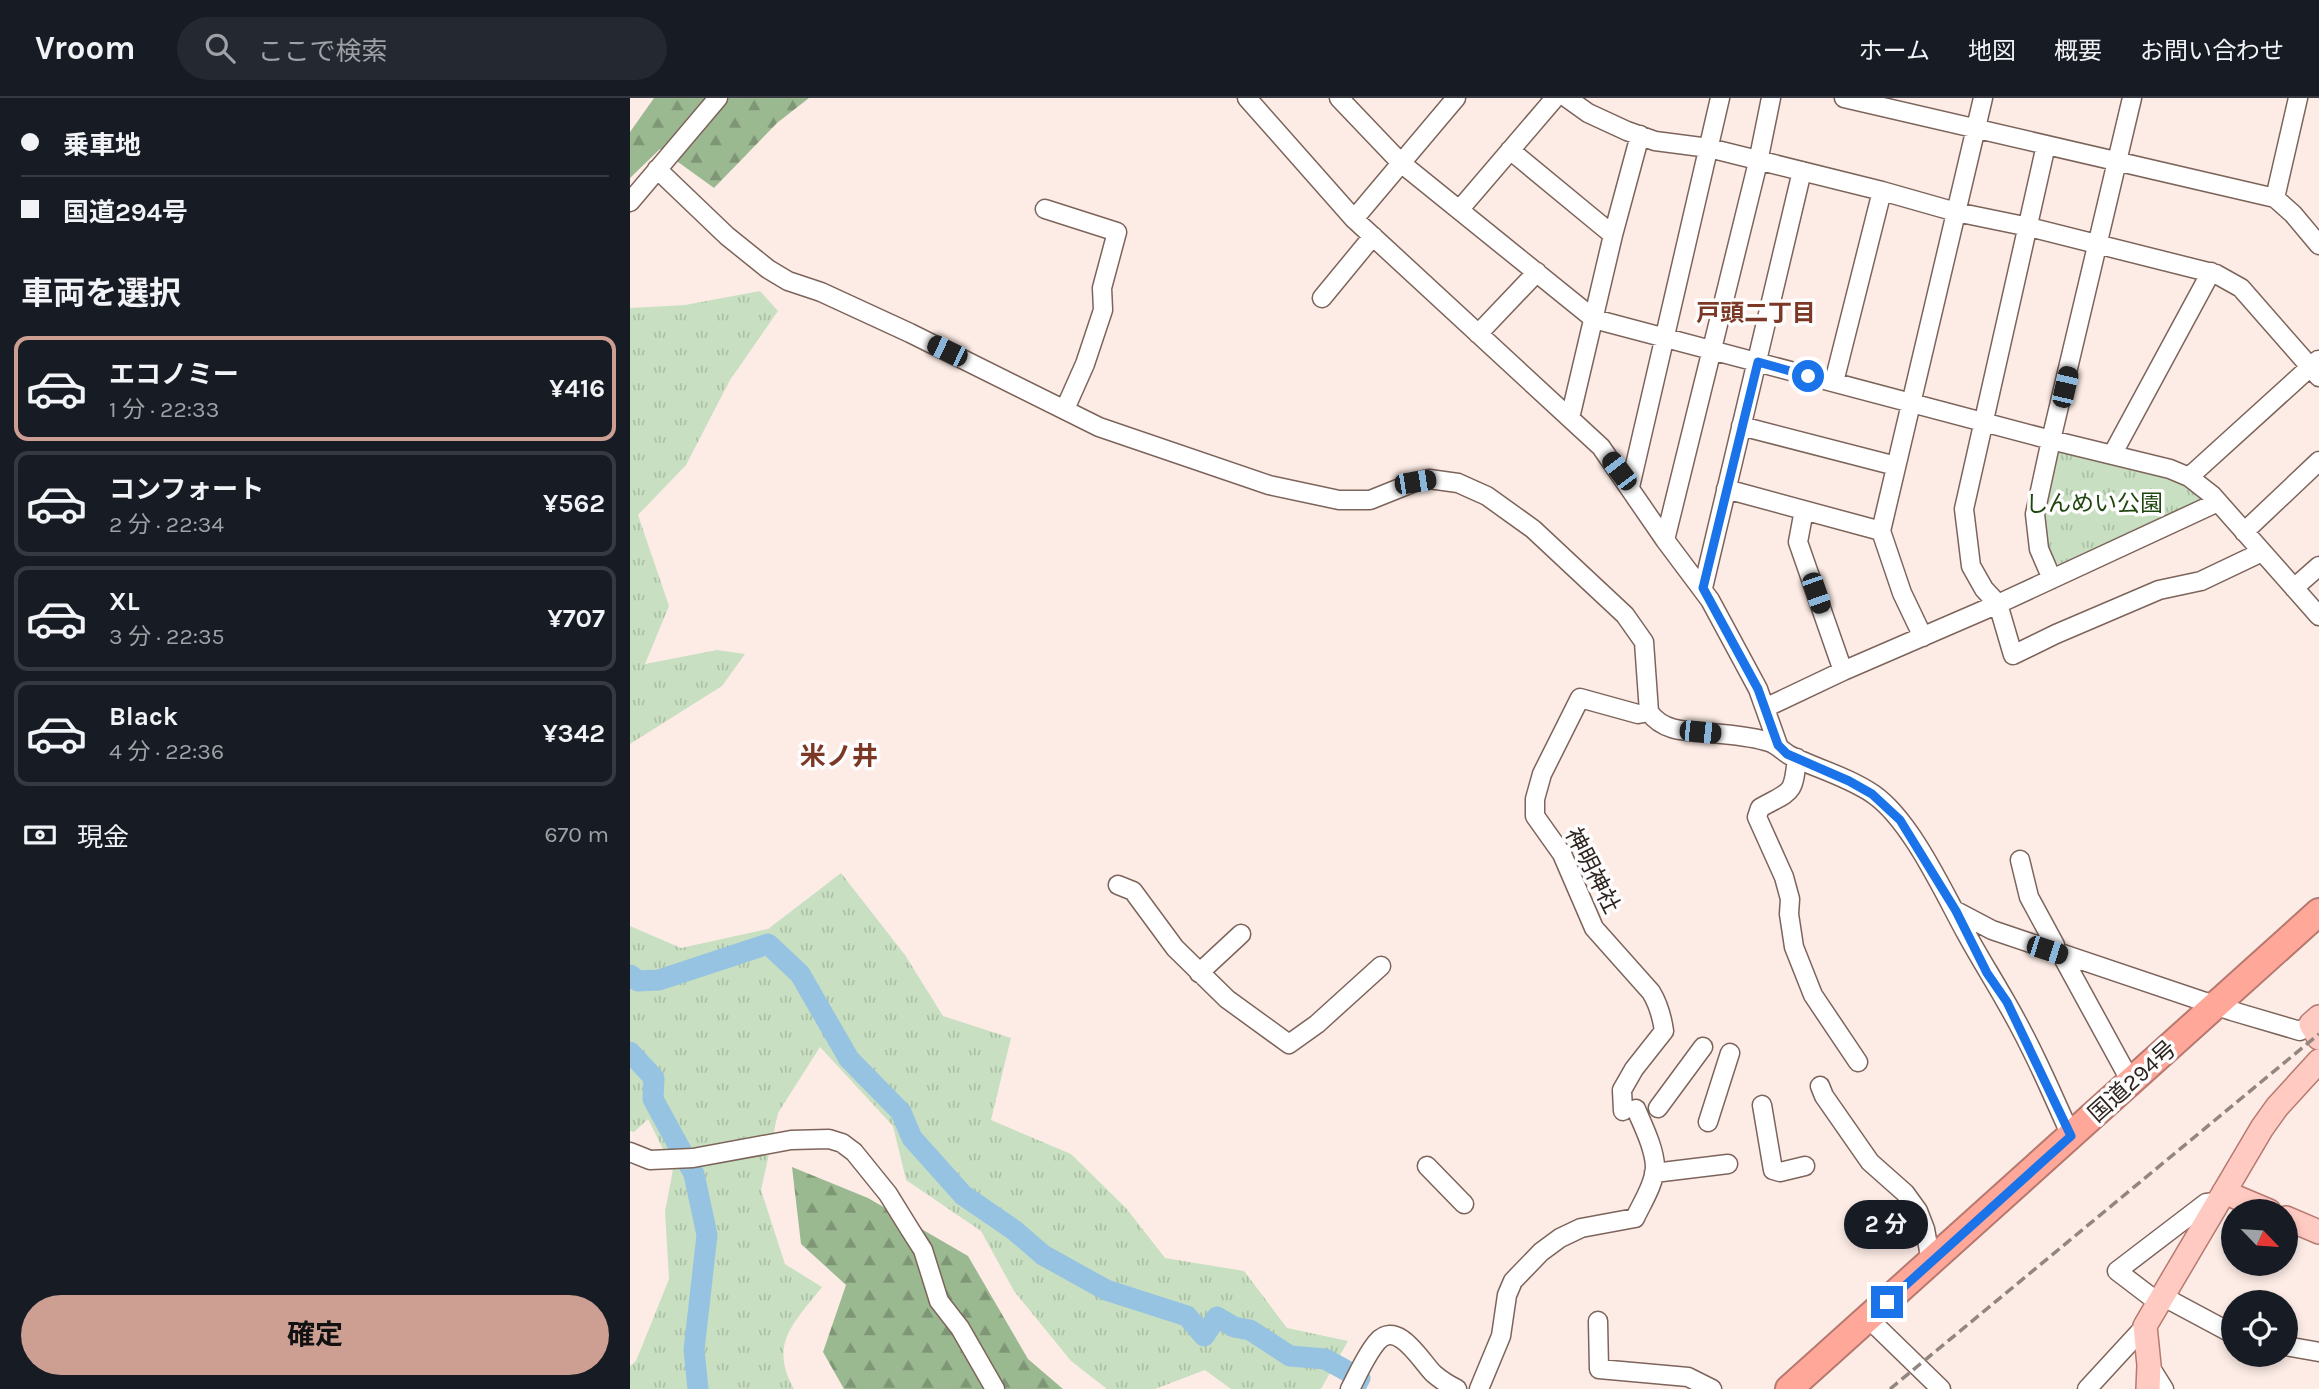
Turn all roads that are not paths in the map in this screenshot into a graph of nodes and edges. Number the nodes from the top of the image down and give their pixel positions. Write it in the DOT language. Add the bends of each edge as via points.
graph roads {
  1 [pos="718,98"];
  2 [pos="1456,98"];
  3 [pos="1555,98"];
  4 [pos="1567,98"];
  5 [pos="1720,98"];
  6 [pos="1771,98"];
  7 [pos="1844,98"];
  8 [pos="1983,98"];
  9 [pos="2132,98"];
  10 [pos="2298,98"];
  11 [pos="1249,99"];
  12 [pos="1346,101"];
  13 [pos="1975,129"];
  14 [pos="1640,135"];
  15 [pos="2046,145"];
  16 [pos="1709,148"];
  17 [pos="1510,150"];
  18 [pos="1758,162"];
  19 [pos="2116,162"];
  20 [pos="1401,163"];
  21 [pos="657,169"];
  22 [pos="1802,172"];
  23 [pos="1882,191"];
  24 [pos="2275,198"];
  25 [pos="630,202"];
  26 [pos="1045,209"];
  27 [pos="1460,209"];
  28 [pos="1956,212"];
  29 [pos="1354,219"];
  30 [pos="2029,227"];
  31 [pos="1613,235"];
  32 [pos="1373,236"];
  33 [pos="2097,244"];
  34 [pos="2319,244"];
  35 [pos="1537,272"];
  36 [pos="2211,272"];
  37 [pos="1322,298"];
  38 [pos="1594,319"];
  39 [pos="1478,334"];
  40 [pos="1666,338"];
  41 [pos="1711,350"];
  42 [pos="1758,362"];
  43 [pos="2316,367"];
  44 [pos="1833,382"];
  45 [pos="1911,402"];
  46 [pos="1065,409"];
  47 [pos="1570,418"];
  48 [pos="1983,422"];
  49 [pos="1741,426"];
  50 [pos="2051,440"];
  51 [pos="2112,455"];
  52 [pos="2319,461"];
  53 [pos="1896,466"];
  54 [pos="2189,477"];
  55 [pos="1630,487"];
  56 [pos="1726,489"];
  57 [pos="2218,502"];
  58 [pos="1804,510"];
  59 [pos="1881,531"];
  60 [pos="2244,531"];
  61 [pos="1665,540"];
  62 [pos="2262,552"];
  63 [pos="2319,566"];
  64 [pos="2052,579"];
  65 [pos="1703,588"];
  66 [pos="2294,588"];
  67 [pos="1998,604"];
  68 [pos="2319,616"];
  69 [pos="1923,637"];
  70 [pos="1843,671"];
  71 [pos="1766,708"];
  72 [pos="1649,712"];
  73 [pos="1778,745"];
  74 [pos="1797,758"];
  75 [pos="2020,860"];
  76 [pos="1118,884"];
  77 [pos="1956,911"];
  78 [pos="2319,912"];
  79 [pos="1241,934"];
  80 [pos="2058,950"];
  81 [pos="1381,966"];
  82 [pos="1199,973"];
  83 [pos="2216,1006"];
  84 [pos="2316,1027"];
  85 [pos="1703,1047"];
  86 [pos="1730,1053"];
  87 [pos="2319,1061"];
  88 [pos="1858,1062"];
  89 [pos="2131,1082"];
  90 [pos="1820,1086"];
  91 [pos="1762,1105"];
  92 [pos="1658,1108"];
  93 [pos="1708,1122"];
  94 [pos="2071,1136"];
  95 [pos="630,1152"];
  96 [pos="1728,1164"];
  97 [pos="1427,1166"];
  98 [pos="1805,1166"];
  99 [pos="1654,1173"];
  100 [pos="2221,1197"];
  101 [pos="2228,1199"];
  102 [pos="1464,1204"];
  103 [pos="2298,1223"];
  104 [pos="2319,1232"];
  105 [pos="1931,1262"];
  106 [pos="2160,1299"];
  107 [pos="1869,1319"];
  108 [pos="1598,1321"];
  109 [pos="2145,1326"];
  110 [pos="2221,1328"];
  111 [pos="2298,1348"];
  112 [pos="2319,1352"];
  113 [pos="2149,1365"];
  114 [pos="1932,1387"];
  115 [pos="995,1389"];
  116 [pos="1350,1389"];
  117 [pos="1457,1389"];
  118 [pos="1479,1389"];
  119 [pos="1712,1389"];
  120 [pos="1789,1389"];
  121 [pos="2087,1389"];
  122 [pos="2148,1389"];
  123 [pos="2164,1389"];
  1 -- 21 [label="street"];
  2 -- 20 [label="street"];
  3 -- 17 [label="street"];
  4 -- 14 [label="street" via="1588,113"];
  5 -- 16 [label="street"];
  6 -- 18 [label="street"];
  7 -- 13 [label="street"];
  8 -- 13 [label="street"];
  9 -- 19 [label="street"];
  10 -- 24 [label="street"];
  11 -- 29 [label="street"];
  12 -- 20 [label="street"];
  13 -- 15 [label="street"];
  13 -- 28 [label="street"];
  14 -- 16 [label="street"];
  14 -- 31 [label="street"];
  15 -- 19 [label="street"];
  15 -- 30 [label="street"];
  16 -- 18 [label="street"];
  16 -- 40 [label="street"];
  17 -- 27 [label="street"];
  17 -- 31 [label="street"];
  18 -- 22 [label="street"];
  18 -- 41 [label="street"];
  19 -- 24 [label="street"];
  19 -- 33 [label="street"];
  20 -- 27 [label="street"];
  20 -- 29 [label="street"];
  21 -- 25 [label="street"];
  21 -- 46 [label="street" via="727,236 788,281 910,333"];
  22 -- 23 [label="street"];
  22 -- 42 [label="street"];
  23 -- 28 [label="street"];
  23 -- 44 [label="street"];
  24 -- 34 [label="street"];
  26 -- 46 [label="street" via="1117,232 1102,288 1103,310"];
  27 -- 35 [label="street"];
  28 -- 30 [label="street"];
  28 -- 45 [label="street"];
  29 -- 32 [label="street"];
  30 -- 33 [label="street"];
  30 -- 48 [label="street"];
  31 -- 38 [label="street"];
  32 -- 37 [label="street"];
  32 -- 39 [label="street"];
  33 -- 36 [label="street"];
  33 -- 50 [label="street"];
  35 -- 38 [label="street"];
  35 -- 39 [label="street"];
  36 -- 43 [label="street" via="2242,288"];
  36 -- 51 [label="street"];
  38 -- 40 [label="street"];
  38 -- 47 [label="street"];
  39 -- 47 [label="street"];
  40 -- 41 [label="street"];
  40 -- 55 [label="street"];
  41 -- 42 [label="street"];
  41 -- 61 [label="street"];
  42 -- 44 [label="street"];
  42 -- 49 [label="street"];
  43 -- 54 [label="street"];
  44 -- 45 [label="street"];
  45 -- 48 [label="street"];
  45 -- 53 [label="street"];
  46 -- 72 [label="street" via="1151,446 1293,491 1360,502 1429,479 1458,483 1487,496 1533,529 1625,615 1644,642"];
  47 -- 55 [label="street" via="1601,447"];
  48 -- 50 [label="street"];
  48 -- 67 [label="street" via="1964,509 1971,566 1983,589"];
  49 -- 53 [label="street"];
  49 -- 56 [label="street"];
  50 -- 51 [label="street"];
  50 -- 64 [label="street" via="2035,514 2039,549"];
  51 -- 54 [label="street"];
  52 -- 60 [label="street"];
  53 -- 59 [label="street"];
  54 -- 57 [label="street"];
  55 -- 61 [label="street"];
  56 -- 58 [label="street"];
  56 -- 65 [label="street"];
  57 -- 60 [label="street"];
  57 -- 64 [label="street"];
  58 -- 59 [label="street"];
  58 -- 70 [label="street" via="1798,542"];
  59 -- 69 [label="street"];
  60 -- 62 [label="street"];
  61 -- 65 [label="street"];
  62 -- 66 [label="street"];
  62 -- 67 [label="street" via="2201,581 2159,590 2013,655"];
  63 -- 66 [label="street"];
  64 -- 67 [label="street"];
  65 -- 71 [label="street"];
  66 -- 68 [label="street"];
  67 -- 69 [label="street"];
  69 -- 70 [label="street"];
  70 -- 71 [label="street"];
  71 -- 73 [label="street"];
  72 -- 73 [label="street" via="1664,726"];
  72 -- 99 [label="street, 神明神社" via="1638,714 1580,698 1542,774 1535,816 1562,854 1594,928 1658,1002 1664,1031 1622,1090 1653,1154"];
  73 -- 74 [label="street"];
  74 -- 77 [label="street" via="1849,781 1888,806"];
  74 -- 88 [label="street" via="1794,785 1760,808 1757,817 1784,877 1794,947 1812,995"];
  75 -- 80 [label="street" via="2029,897"];
  76 -- 82 [label="street" via="1133,891"];
  77 -- 80 [label="street" via="1992,930"];
  77 -- 94 [label="street" via="2007,1002"];
  78 -- 83 [label="highway, 国道294号"];
  79 -- 82 [label="street"];
  80 -- 83 [label="street"];
  80 -- 89 [label="street"];
  81 -- 82 [label="street" via="1289,1044"];
  83 -- 84 [label="street" via="2300,1031"];
  83 -- 89 [label="highway, 国道294号"];
  85 -- 92 [label="street"];
  86 -- 93 [label="street"];
  87 -- 100 [label="main road" via="2277,1107"];
  89 -- 94 [label="highway, 国道294号"];
  90 -- 105 [label="street" via="1870,1162 1918,1211"];
  91 -- 98 [label="street" via="1773,1170"];
  94 -- 105 [label="highway, 国道294号"];
  95 -- 115 [label="street" via="650,1160 693,1158 791,1140 842,1143 888,1194 923,1250 939,1301"];
  96 -- 99 [label="street"];
  97 -- 102 [label="street"];
  99 -- 118 [label="street" via="1635,1218 1581,1228 1560,1238 1513,1281 1501,1336"];
  100 -- 101 [label="main road"];
  100 -- 106 [label="main road"];
  100 -- 106 [label="street" via="2206,1203 2117,1271"];
  103 -- 104 [label="main road"];
  105 -- 107 [label="highway, 国道294号"];
  106 -- 109 [label="main road"];
  106 -- 110 [label="street"];
  107 -- 114 [label="street"];
  107 -- 120 [label="highway, 国道294号"];
  108 -- 119 [label="street" via="1599,1370 1688,1377"];
  109 -- 113 [label="main road"];
  109 -- 121 [label="street"];
  111 -- 112 [label="street"];
  113 -- 122 [label="main road"];
  113 -- 123 [label="street"];
  116 -- 117 [label="street" via="1376,1342 1388,1335 1403,1340 1436,1375"];
}
